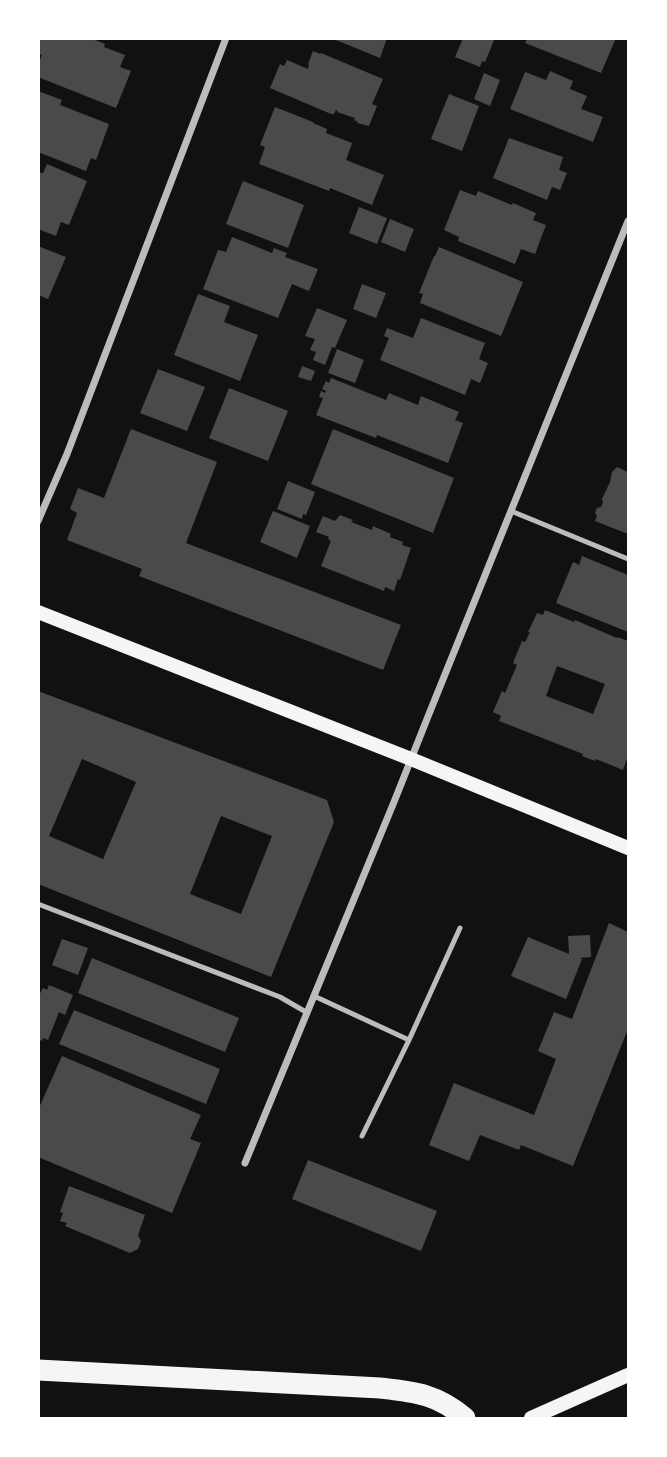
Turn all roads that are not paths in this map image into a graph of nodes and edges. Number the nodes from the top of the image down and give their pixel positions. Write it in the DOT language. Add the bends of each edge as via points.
graph roads {
  1 [pos="226,38"];
  2 [pos="628,221"];
  3 [pos="511,512"];
  4 [pos="38,521"];
  5 [pos="628,559"];
  6 [pos="38,612"];
  7 [pos="411,759"];
  8 [pos="628,848"];
  9 [pos="38,904"];
  10 [pos="460,928"];
  11 [pos="314,996"];
  12 [pos="306,1012"];
  13 [pos="409,1040"];
  14 [pos="362,1136"];
  15 [pos="245,1163"];
  16 [pos="38,1370"];
  17 [pos="628,1375"];
  18 [pos="465,1419"];
  19 [pos="531,1419"];
  1 -- 4 [label="street"];
  2 -- 3 [label="street"];
  3 -- 5 [label="lane"];
  3 -- 7 [label="street"];
  6 -- 7 [label="main road"];
  7 -- 8 [label="main road"];
  7 -- 11 [label="street"];
  9 -- 12 [label="lane" via="280,997"];
  10 -- 13 [label="lane"];
  11 -- 12 [label="street"];
  11 -- 13 [label="lane"];
  12 -- 15 [label="street"];
  13 -- 14 [label="lane"];
  16 -- 18 [label="highway" via="380,1388 442,1401"];
  17 -- 19 [label="main road"];
}
